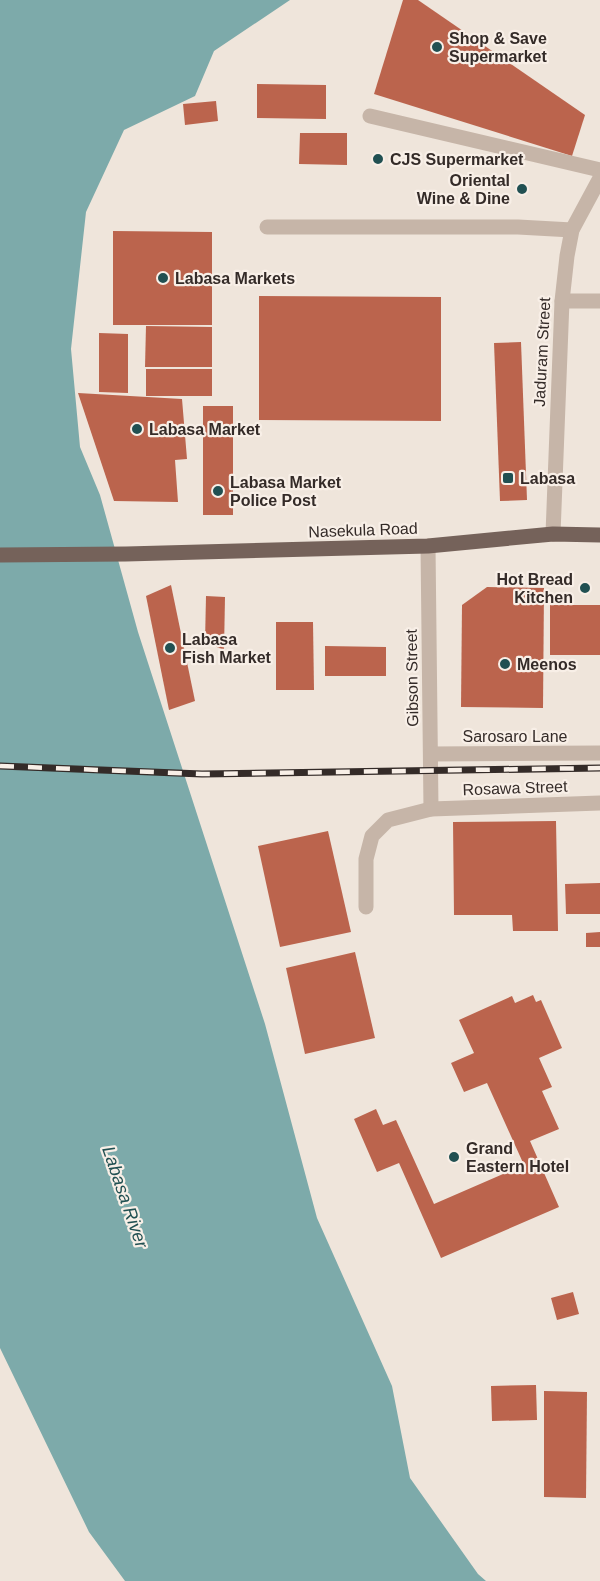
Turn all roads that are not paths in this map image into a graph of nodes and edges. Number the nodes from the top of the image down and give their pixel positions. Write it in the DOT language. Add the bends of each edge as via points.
graph roads {
  1 [pos="370,116"];
  2 [pos="600,170"];
  3 [pos="600,178"];
  4 [pos="267,227"];
  5 [pos="572,230"];
  6 [pos="562,301"];
  7 [pos="600,301"];
  8 [pos="553,534"];
  9 [pos="600,535"];
  10 [pos="428,546"];
  11 [pos="0,555"];
  12 [pos="600,753"];
  13 [pos="430,754"];
  14 [pos="600,803"];
  15 [pos="431,809"];
  16 [pos="366,907"];
  1 -- 2 [label="street"];
  3 -- 5 [label="street, Jaduram Street"];
  4 -- 5 [label="street"];
  5 -- 6 [label="street, Jaduram Street"];
  6 -- 7 [label="street"];
  6 -- 8 [label="street, Jaduram Street"];
  8 -- 9 [label="main road, Nasekula Road"];
  8 -- 10 [label="main road, Nasekula Road"];
  10 -- 11 [label="main road, Nasekula Road"];
  10 -- 13 [label="street, Gibson Street"];
  12 -- 13 [label="street, Sarosaro Lane"];
  13 -- 15 [label="street, Gibson Street"];
  14 -- 15 [label="street, Rosawa Street"];
  15 -- 16 [label="street, Rosawa Street" via="388,820 372,836 366,859"];
}
